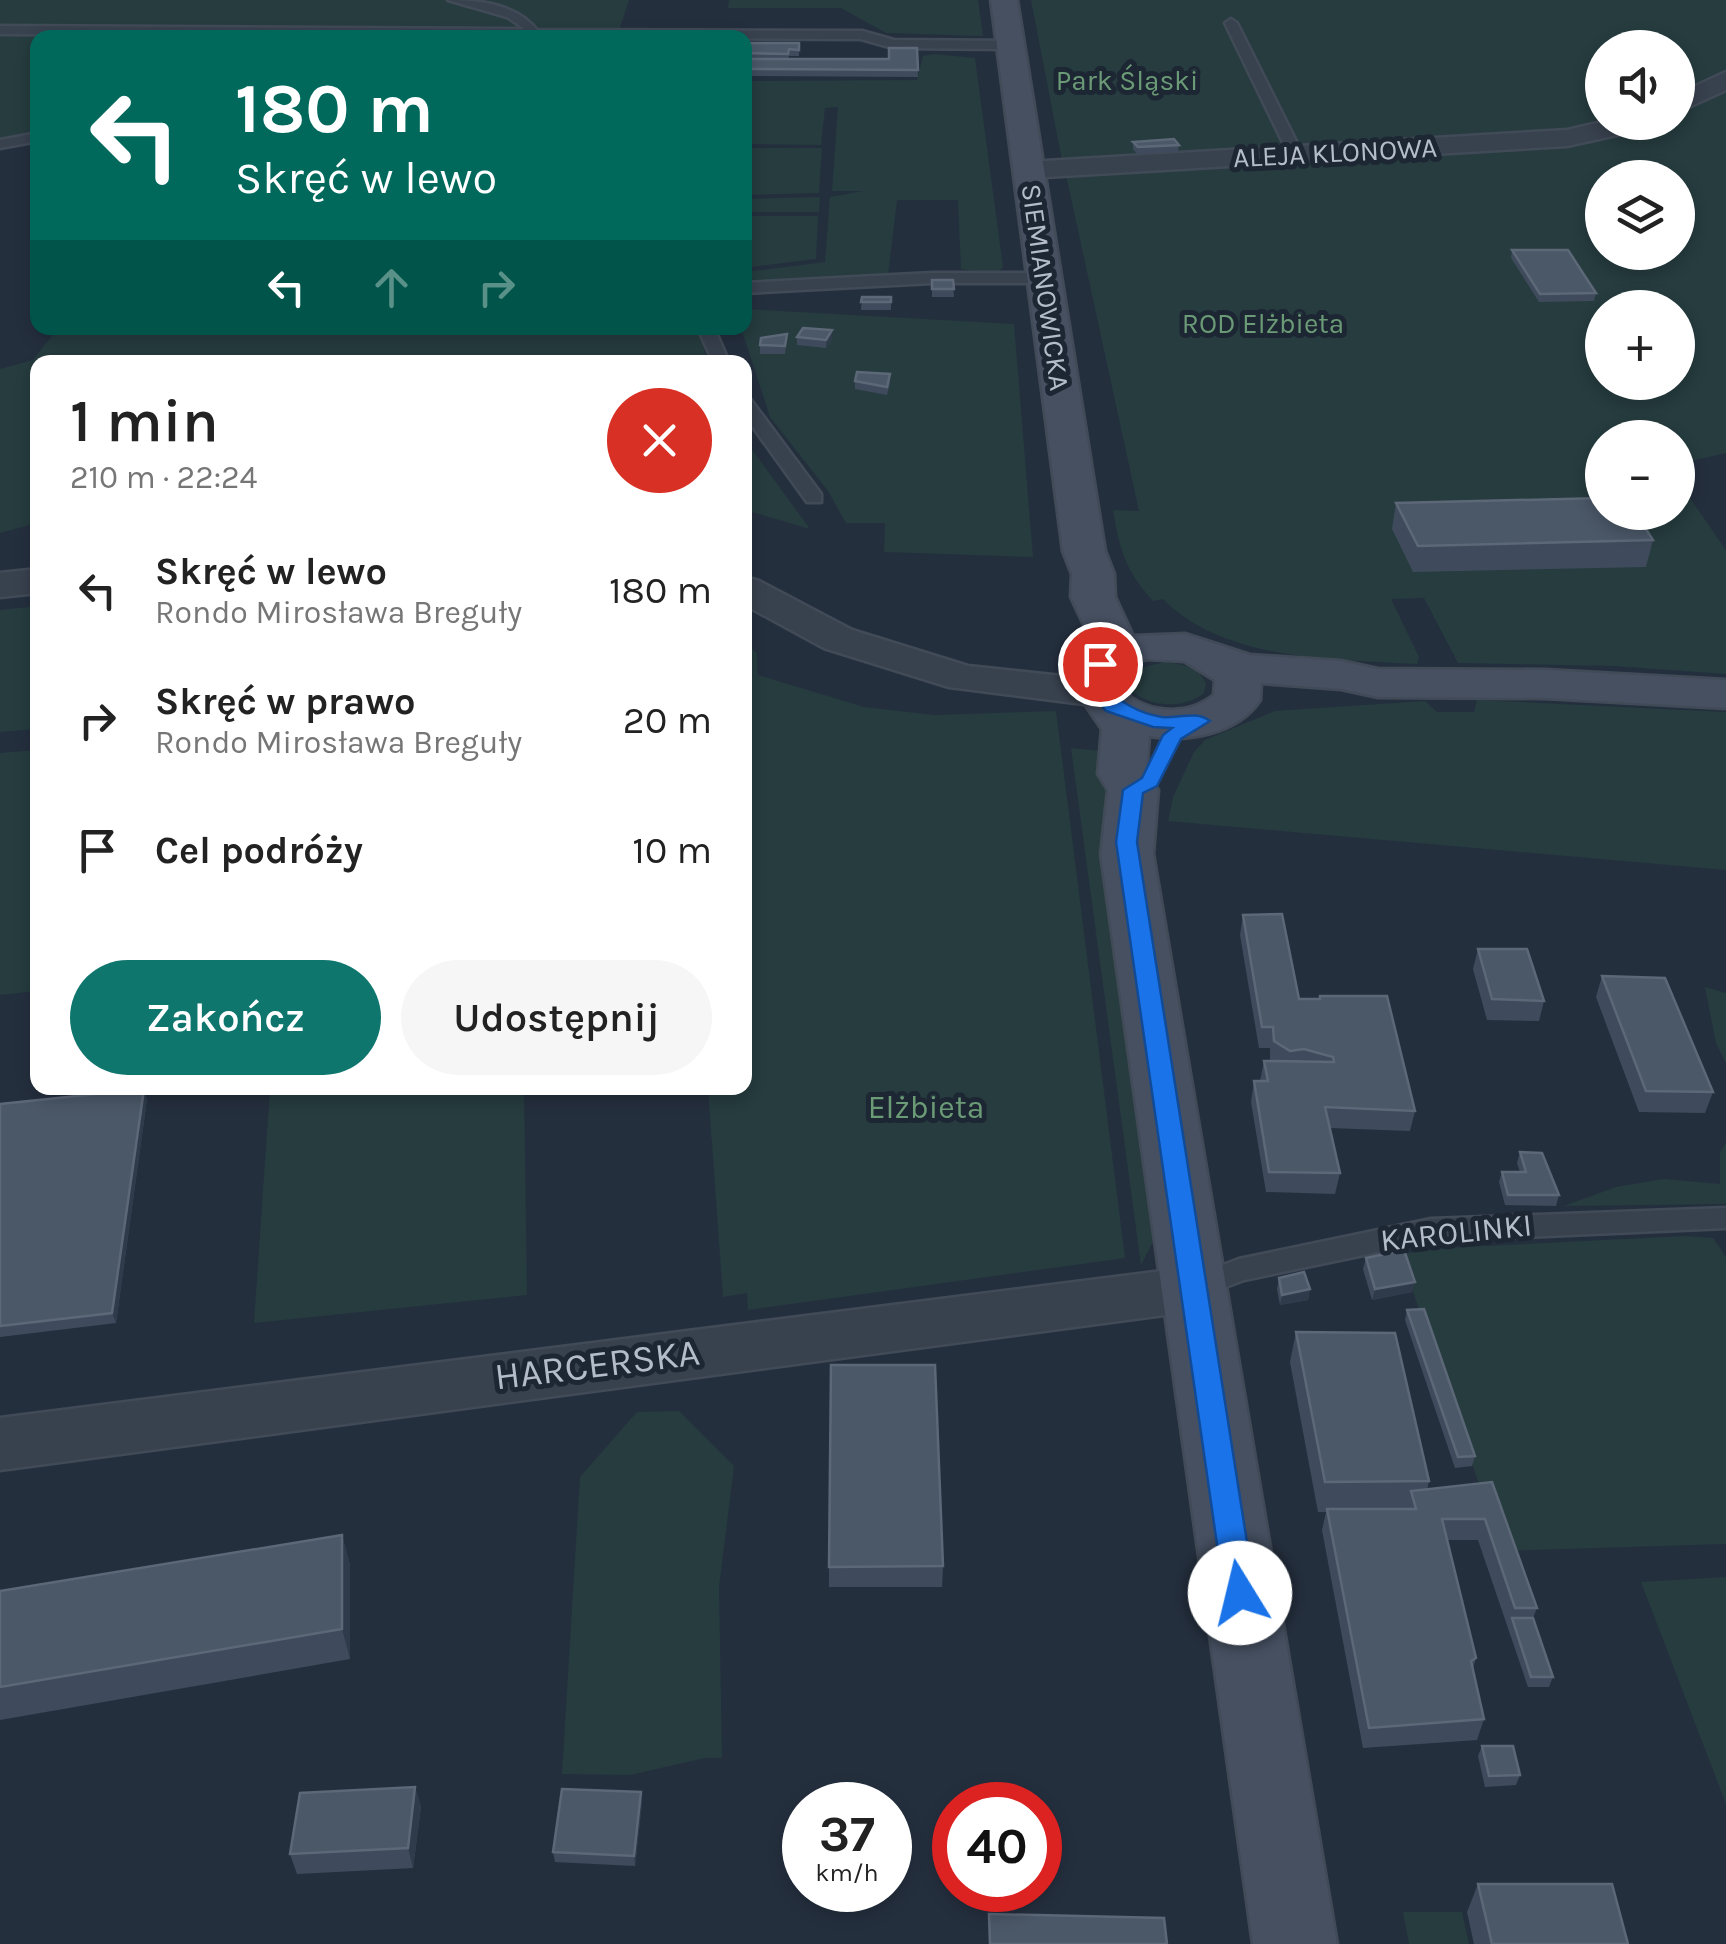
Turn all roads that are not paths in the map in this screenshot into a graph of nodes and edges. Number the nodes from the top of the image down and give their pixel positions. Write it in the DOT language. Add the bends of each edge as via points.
graph roads {
  1 [pos="454,0"];
  2 [pos="1004,0"];
  3 [pos="1230,23"];
  4 [pos="0,30"];
  5 [pos="30,30"];
  6 [pos="527,30"];
  7 [pos="752,35"];
  8 [pos="1010,45"];
  9 [pos="1726,80"];
  10 [pos="1695,96"];
  11 [pos="1585,134"];
  12 [pos="30,138"];
  13 [pos="0,144"];
  14 [pos="1296,155"];
  15 [pos="1028,170"];
  16 [pos="1044,278"];
  17 [pos="912,279"];
  18 [pos="752,288"];
  19 [pos="752,303"];
  20 [pos="752,414"];
  21 [pos="814,498"];
  22 [pos="1092,574"];
  23 [pos="30,583"];
  24 [pos="0,586"];
  25 [pos="752,593"];
  26 [pos="1171,645"];
  27 [pos="1106,686"];
  28 [pos="1726,694"];
  29 [pos="1219,696"];
  30 [pos="1134,790"];
  31 [pos="1723,1224"];
  32 [pos="1194,1288"];
  33 [pos="0,1444"];
  34 [pos="1294,1944"];
  1 -- 6 [label="lane" via="508,12"];
  2 -- 8 [label="street, SIEMIANOWICKA"];
  3 -- 14 [label="lane"];
  4 -- 5 [label="lane"];
  7 -- 8 [label="lane"];
  8 -- 15 [label="street, SIEMIANOWICKA"];
  9 -- 10 [label="street"];
  11 -- 14 [label="street, ALEJA KLONOWA"];
  12 -- 13 [label="lane"];
  14 -- 15 [label="street, ALEJA KLONOWA"];
  15 -- 16 [label="street, SIEMIANOWICKA"];
  16 -- 17 [label="lane"];
  16 -- 22 [label="street, SIEMIANOWICKA"];
  17 -- 18 [label="lane"];
  17 -- 19 [label="lane"];
  20 -- 21 [label="lane"];
  22 -- 26 [label="street"];
  22 -- 27 [label="street, SIEMIANOWICKA" via="1093,597 1114,642"];
  23 -- 24 [label="street"];
  25 -- 27 [label="street" via="838,639 964,678"];
  26 -- 27 [label="street" via="1136,647"];
  26 -- 29 [label="street" via="1200,651"];
  27 -- 29 [label="street" via="1160,722"];
  27 -- 30 [label="street, SIEMIANOWICKA" via="1126,730 1122,774"];
  28 -- 29 [label="street" via="1378,683"];
  29 -- 30 [label="street" via="1173,735 1150,782"];
  30 -- 32 [label="street, SIEMIANOWICKA" via="1128,854"];
  31 -- 32 [label="lane, KAROLINKI" via="1431,1230 1240,1270"];
  32 -- 33 [label="street, HARCERSKA"];
  32 -- 34 [label="street, SIEMIANOWICKA"];
}
